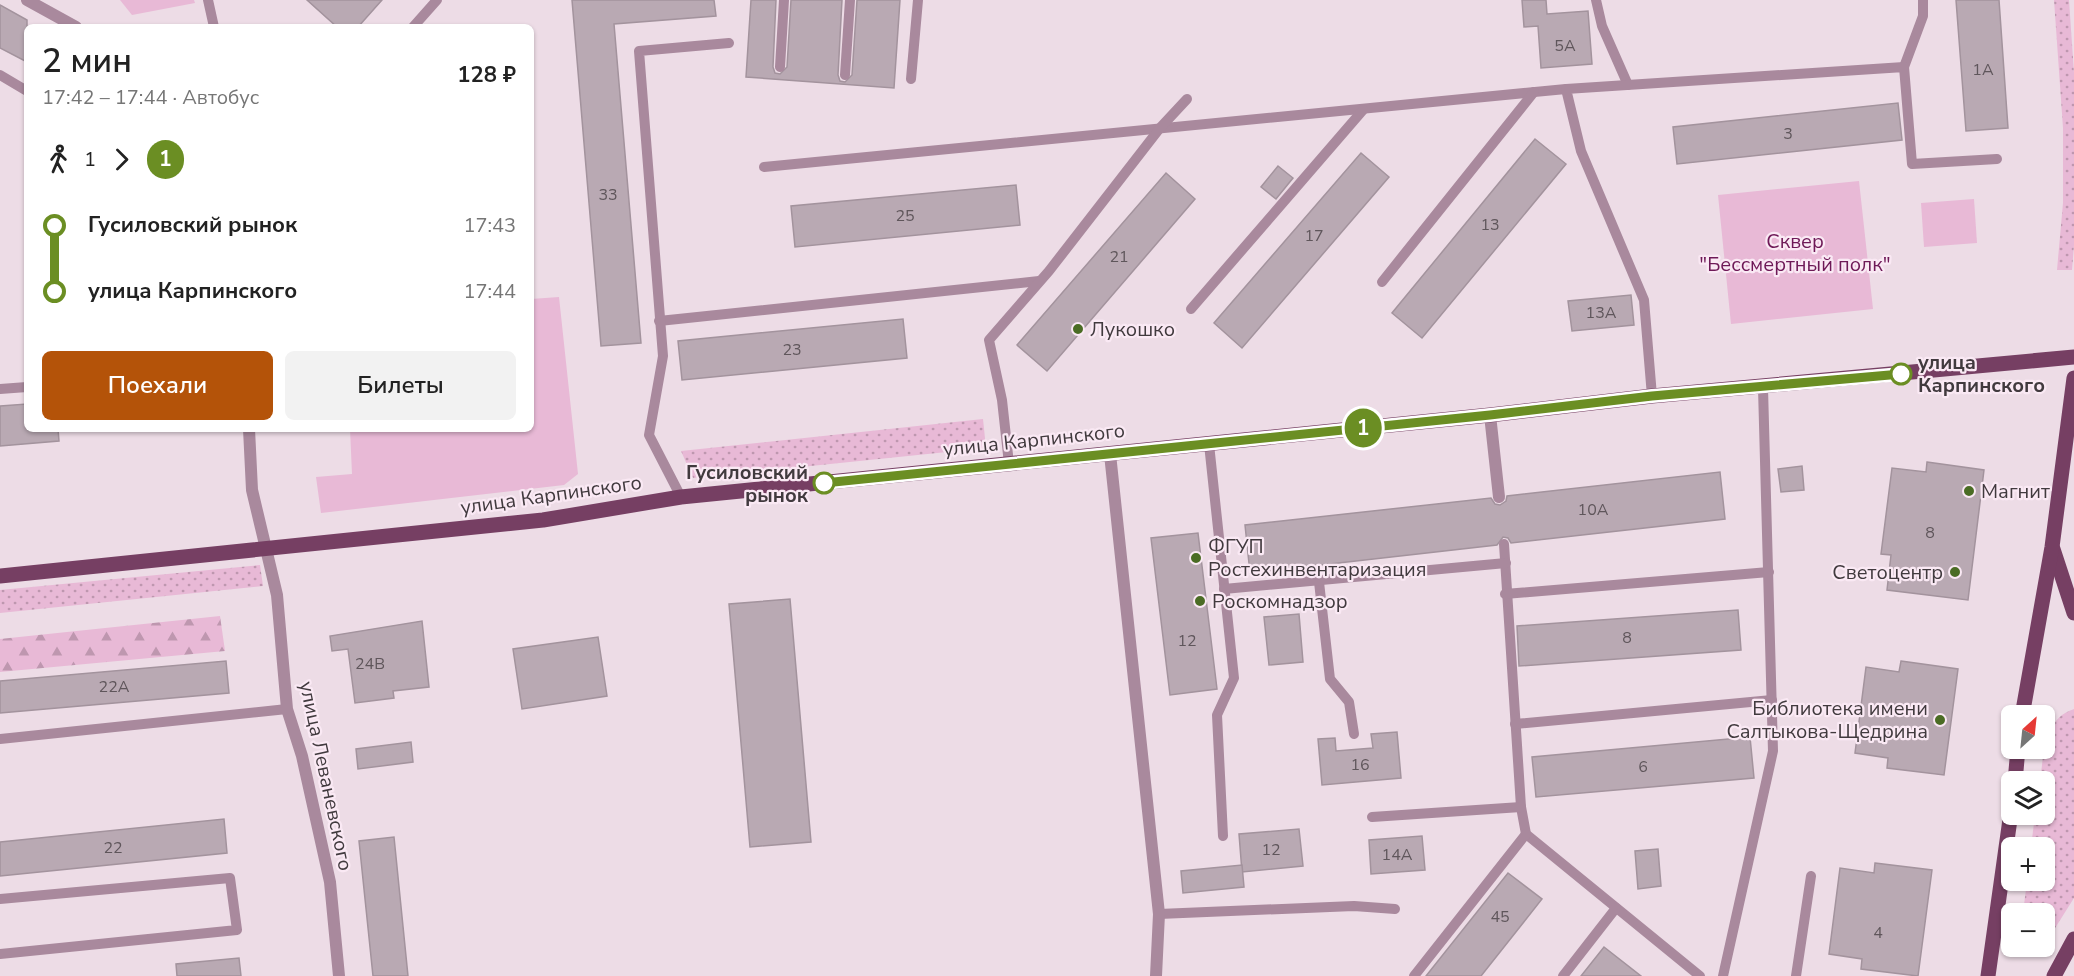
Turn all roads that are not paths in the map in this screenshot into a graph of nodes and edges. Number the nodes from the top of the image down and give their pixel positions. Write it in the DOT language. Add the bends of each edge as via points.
graph roads {
  1 [pos="27,0"];
  2 [pos="208,0"];
  3 [pos="437,0"];
  4 [pos="784,0"];
  5 [pos="850,0"];
  6 [pos="918,0"];
  7 [pos="1596,0"];
  8 [pos="1923,0"];
  9 [pos="71,24"];
  10 [pos="213,24"];
  11 [pos="416,24"];
  12 [pos="729,43"];
  13 [pos="1904,66"];
  14 [pos="780,67"];
  15 [pos="0,75"];
  16 [pos="844,75"];
  17 [pos="911,79"];
  18 [pos="1628,85"];
  19 [pos="24,89"];
  20 [pos="1566,89"];
  21 [pos="1534,92"];
  22 [pos="1187,99"];
  23 [pos="1363,110"];
  24 [pos="1160,128"];
  25 [pos="1997,159"];
  26 [pos="764,167"];
  27 [pos="1040,281"];
  28 [pos="1382,282"];
  29 [pos="1191,309"];
  30 [pos="659,321"];
  31 [pos="2074,357"];
  32 [pos="2074,378"];
  33 [pos="24,387"];
  34 [pos="1763,388"];
  35 [pos="0,389"];
  36 [pos="1652,396"];
  37 [pos="1490,415"];
  38 [pos="249,432"];
  39 [pos="1209,444"];
  40 [pos="1110,454"];
  41 [pos="1009,464"];
  42 [pos="681,497"];
  43 [pos="1499,497"];
  44 [pos="1504,544"];
  45 [pos="2052,547"];
  46 [pos="268,550"];
  47 [pos="1506,563"];
  48 [pos="1769,572"];
  49 [pos="0,576"];
  50 [pos="1319,582"];
  51 [pos="1224,589"];
  52 [pos="1505,594"];
  53 [pos="2074,613"];
  54 [pos="1772,700"];
  55 [pos="2024,705"];
  56 [pos="286,709"];
  57 [pos="1515,724"];
  58 [pos="1354,734"];
  59 [pos="0,739"];
  60 [pos="1521,807"];
  61 [pos="1372,817"];
  62 [pos="2009,825"];
  63 [pos="1526,834"];
  64 [pos="1223,836"];
  65 [pos="1811,876"];
  66 [pos="0,898"];
  67 [pos="1616,908"];
  68 [pos="1395,909"];
  69 [pos="1159,914"];
  70 [pos="2074,939"];
  71 [pos="0,954"];
  72 [pos="339,976"];
  73 [pos="1156,976"];
  74 [pos="1414,976"];
  75 [pos="1563,976"];
  76 [pos="1700,976"];
  77 [pos="1723,976"];
  78 [pos="1796,976"];
  79 [pos="1988,976"];
  80 [pos="2054,976"];
  1 -- 9 [label="street"];
  2 -- 10 [label="lane"];
  3 -- 11 [label="lane"];
  4 -- 14 [label="lane"];
  5 -- 16 [label="lane"];
  6 -- 17 [label="lane"];
  7 -- 18 [label="lane" via="1602,26"];
  8 -- 13 [label="lane" via="1923,16"];
  12 -- 30 [label="lane" via="639,51"];
  13 -- 18 [label="lane"];
  13 -- 25 [label="lane" via="1912,164"];
  15 -- 19 [label="lane"];
  18 -- 20 [label="lane"];
  20 -- 21 [label="lane"];
  20 -- 36 [label="lane" via="1581,151 1644,300"];
  21 -- 23 [label="lane"];
  21 -- 28 [label="lane"];
  22 -- 24 [label="lane"];
  23 -- 24 [label="lane"];
  23 -- 29 [label="lane"];
  24 -- 26 [label="lane"];
  24 -- 27 [label="lane"];
  27 -- 30 [label="lane"];
  27 -- 41 [label="lane" via="989,340 1002,400"];
  30 -- 42 [label="lane" via="663,356 649,435"];
  31 -- 34 [label="main road, улица Карпинского"];
  32 -- 45 [label="main road"];
  33 -- 35 [label="lane"];
  34 -- 36 [label="main road, улица Карпинского"];
  34 -- 48 [label="lane"];
  36 -- 37 [label="main road, улица Карпинского"];
  37 -- 39 [label="main road, улица Карпинского"];
  37 -- 43 [label="street"];
  38 -- 46 [label="street, улица Леваневского" via="252,490"];
  39 -- 40 [label="main road, улица Карпинского"];
  39 -- 51 [label="lane"];
  40 -- 41 [label="main road, улица Карпинского"];
  40 -- 69 [label="street"];
  41 -- 42 [label="main road, улица Карпинского"];
  42 -- 46 [label="main road, улица Карпинского" via="543,520"];
  44 -- 47 [label="lane"];
  45 -- 53 [label="main road"];
  45 -- 55 [label="main road"];
  46 -- 49 [label="main road, улица Карпинского"];
  46 -- 56 [label="street, улица Леваневского" via="277,595"];
  47 -- 50 [label="lane"];
  47 -- 52 [label="lane"];
  48 -- 52 [label="lane"];
  48 -- 54 [label="lane"];
  50 -- 51 [label="lane"];
  50 -- 58 [label="lane" via="1329,679 1349,702"];
  51 -- 64 [label="lane" via="1234,678 1217,715"];
  52 -- 57 [label="lane"];
  54 -- 57 [label="lane"];
  54 -- 77 [label="lane" via="1773,751"];
  56 -- 59 [label="lane"];
  56 -- 72 [label="street, улица Леваневского" via="302,756 330,882"];
  57 -- 60 [label="lane"];
  60 -- 61 [label="lane"];
  60 -- 63 [label="lane"];
  62 -- 79 [label="main road"];
  63 -- 67 [label="lane"];
  63 -- 74 [label="lane"];
  65 -- 78 [label="lane"];
  66 -- 71 [label="lane" via="230,878 237,930"];
  67 -- 75 [label="lane"];
  67 -- 76 [label="lane"];
  68 -- 69 [label="lane" via="1354,906"];
  69 -- 73 [label="street"];
  70 -- 80 [label="main road"];
}
